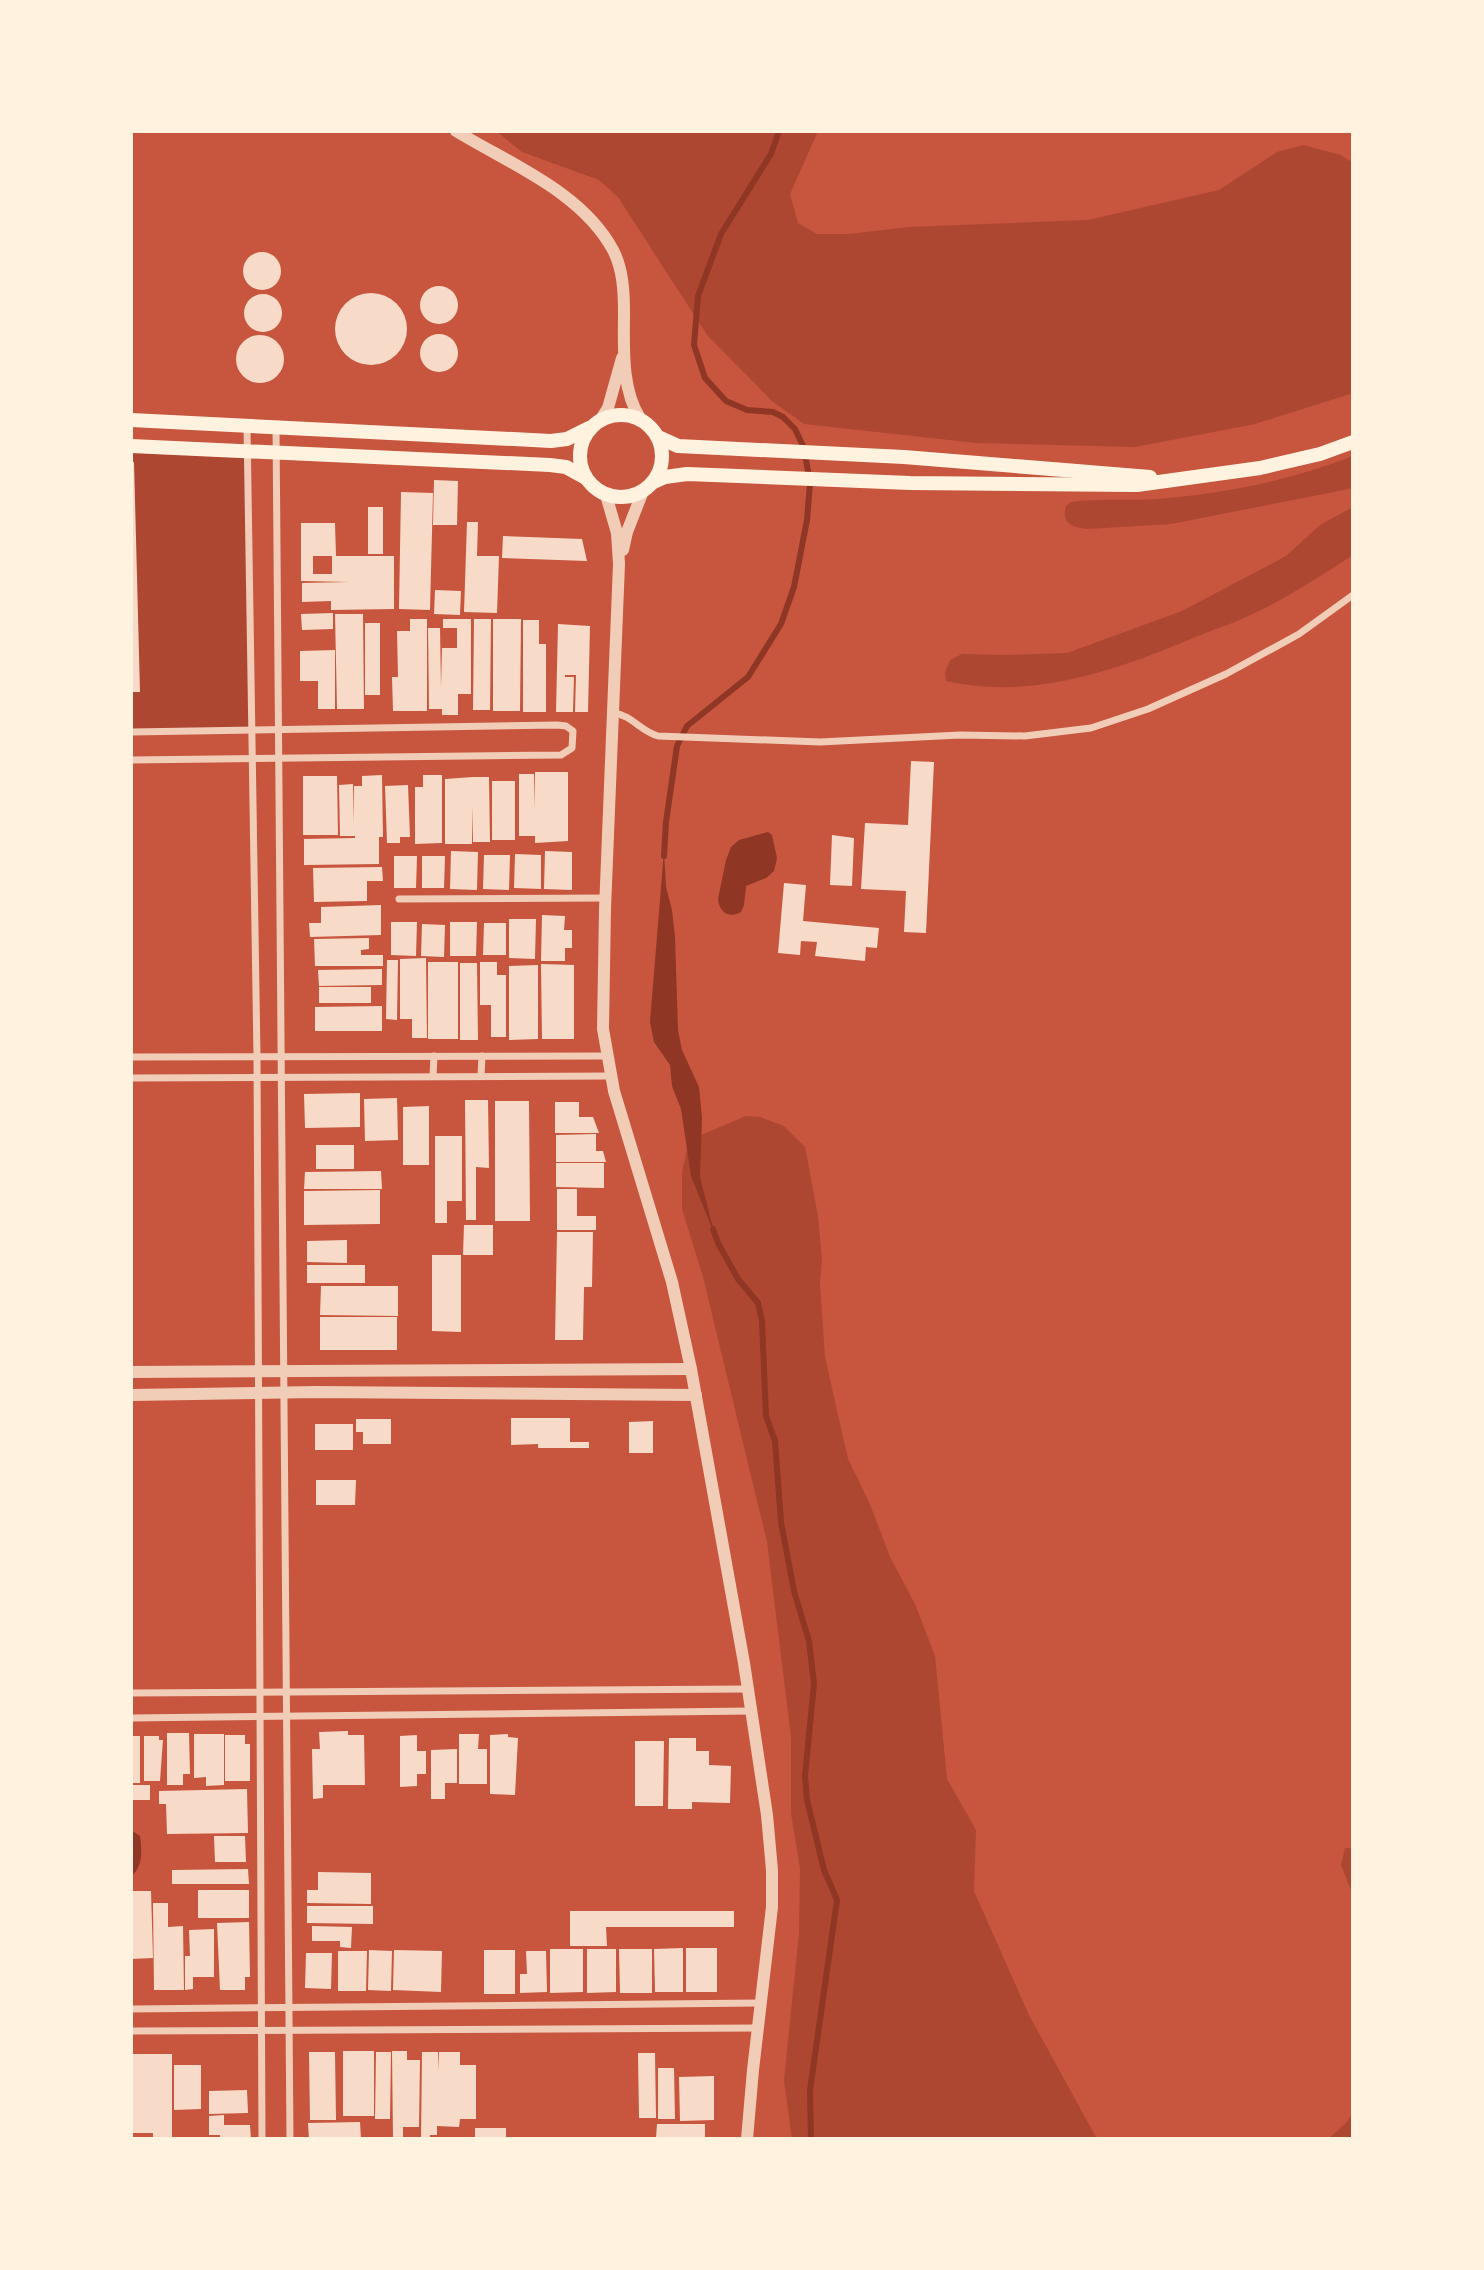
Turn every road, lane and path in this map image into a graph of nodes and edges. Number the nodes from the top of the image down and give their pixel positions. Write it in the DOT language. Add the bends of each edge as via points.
graph roads {
  1 [pos="456,131"];
  2 [pos="624,351"];
  3 [pos="640,418"];
  4 [pos="131,421"];
  5 [pos="595,423"];
  6 [pos="247,425"];
  7 [pos="276,427"];
  8 [pos="372,432"];
  9 [pos="414,434"];
  10 [pos="658,437"];
  11 [pos="1353,442"];
  12 [pos="131,446"];
  13 [pos="248,453"];
  14 [pos="276,454"];
  15 [pos="372,458"];
  16 [pos="412,460"];
  17 [pos="1199,477"];
  18 [pos="586,478"];
  19 [pos="648,486"];
  20 [pos="606,495"];
  21 [pos="619,564"];
  22 [pos="1353,595"];
  23 [pos="613,713"];
  24 [pos="253,731"];
  25 [pos="279,731"];
  26 [pos="131,732"];
  27 [pos="253,759"];
  28 [pos="278,759"];
  29 [pos="131,760"];
  30 [pos="606,898"];
  31 [pos="399,899"];
  32 [pos="257,1056"];
  33 [pos="281,1056"];
  34 [pos="434,1056"];
  35 [pos="482,1056"];
  36 [pos="607,1056"];
  37 [pos="131,1057"];
  38 [pos="257,1076"];
  39 [pos="282,1076"];
  40 [pos="433,1076"];
  41 [pos="481,1076"];
  42 [pos="611,1076"];
  43 [pos="131,1078"];
  44 [pos="691,1369"];
  45 [pos="284,1370"];
  46 [pos="259,1371"];
  47 [pos="131,1372"];
  48 [pos="285,1392"];
  49 [pos="257,1393"];
  50 [pos="131,1395"];
  51 [pos="696,1395"];
  52 [pos="748,1689"];
  53 [pos="259,1692"];
  54 [pos="287,1692"];
  55 [pos="131,1693"];
  56 [pos="751,1711"];
  57 [pos="287,1716"];
  58 [pos="259,1717"];
  59 [pos="131,1718"];
  60 [pos="760,2003"];
  61 [pos="289,2006"];
  62 [pos="261,2008"];
  63 [pos="131,2009"];
  64 [pos="757,2028"];
  65 [pos="289,2029"];
  66 [pos="131,2031"];
  67 [pos="261,2031"];
  68 [pos="262,2139"];
  69 [pos="290,2139"];
  70 [pos="747,2139"];
  1 -- 2 [label="street" via="560,193 603,235 620,271"];
  2 -- 3 [label="street" via="629,390"];
  2 -- 5 [label="street" via="608,408"];
  3 -- 5 [label="main road" via="610,415"];
  3 -- 10 [label="main road"];
  4 -- 6 [label="main road"];
  5 -- 9 [label="main road" via="567,439 551,441"];
  5 -- 18 [label="main road" via="582,441 579,455"];
  6 -- 7 [label="main road"];
  6 -- 13 [label="street"];
  7 -- 8 [label="main road"];
  7 -- 14 [label="street"];
  8 -- 9 [label="main road"];
  8 -- 15 [label="main road"];
  9 -- 16 [label="main road"];
  10 -- 17 [label="main road" via="678,446"];
  10 -- 19 [label="main road" via="663,458"];
  11 -- 17 [label="main road" via="1308,457"];
  12 -- 13 [label="main road"];
  13 -- 14 [label="main road"];
  13 -- 24 [label="street"];
  14 -- 15 [label="main road"];
  14 -- 25 [label="street"];
  15 -- 16 [label="main road"];
  16 -- 18 [label="main road" via="550,465 566,467"];
  17 -- 19 [label="main road" via="1090,486 675,475"];
  18 -- 20 [label="main road"];
  19 -- 20 [label="main road" via="632,496"];
  19 -- 21 [label="street"];
  20 -- 21 [label="street" via="617,533"];
  21 -- 23 [label="street"];
  22 -- 23 [label="street" via="1299,634 1226,674 1148,709 1091,728 1025,736 820,742 658,736"];
  23 -- 30 [label="street"];
  24 -- 25 [label="street"];
  24 -- 26 [label="street"];
  24 -- 27 [label="street"];
  25 -- 28 [label="street"];
  25 -- 28 [label="street" via="558,725 573,731 574,739 572,748 561,755"];
  27 -- 28 [label="street"];
  27 -- 29 [label="street"];
  27 -- 32 [label="street"];
  28 -- 33 [label="street"];
  30 -- 31 [label="street"];
  30 -- 36 [label="street" via="603,1008"];
  32 -- 33 [label="street"];
  32 -- 37 [label="street"];
  32 -- 38 [label="street"];
  33 -- 34 [label="street"];
  33 -- 39 [label="street"];
  34 -- 35 [label="street"];
  34 -- 40 [label="street"];
  35 -- 36 [label="street"];
  35 -- 41 [label="street"];
  36 -- 42 [label="street"];
  38 -- 39 [label="street"];
  38 -- 43 [label="street"];
  38 -- 46 [label="street"];
  39 -- 40 [label="street"];
  39 -- 45 [label="street"];
  40 -- 41 [label="street"];
  41 -- 42 [label="street"];
  42 -- 44 [label="street" via="672,1282"];
  44 -- 45 [label="street"];
  44 -- 51 [label="street"];
  45 -- 46 [label="street"];
  45 -- 48 [label="street"];
  46 -- 47 [label="street"];
  46 -- 49 [label="street"];
  48 -- 49 [label="street"];
  48 -- 51 [label="street"];
  48 -- 54 [label="street"];
  49 -- 50 [label="street"];
  49 -- 53 [label="street"];
  51 -- 52 [label="street"];
  52 -- 54 [label="street"];
  52 -- 56 [label="street"];
  53 -- 54 [label="street"];
  53 -- 55 [label="street"];
  53 -- 58 [label="street"];
  54 -- 57 [label="street"];
  56 -- 57 [label="street"];
  56 -- 60 [label="street" via="772,1870"];
  57 -- 58 [label="street"];
  57 -- 61 [label="street"];
  58 -- 59 [label="street"];
  58 -- 62 [label="street"];
  60 -- 61 [label="street"];
  60 -- 64 [label="street"];
  61 -- 62 [label="street"];
  61 -- 65 [label="street"];
  62 -- 63 [label="street"];
  62 -- 67 [label="street"];
  64 -- 65 [label="street"];
  64 -- 70 [label="street"];
  65 -- 67 [label="street"];
  65 -- 69 [label="street"];
  66 -- 67 [label="street"];
  67 -- 68 [label="street"];
}
